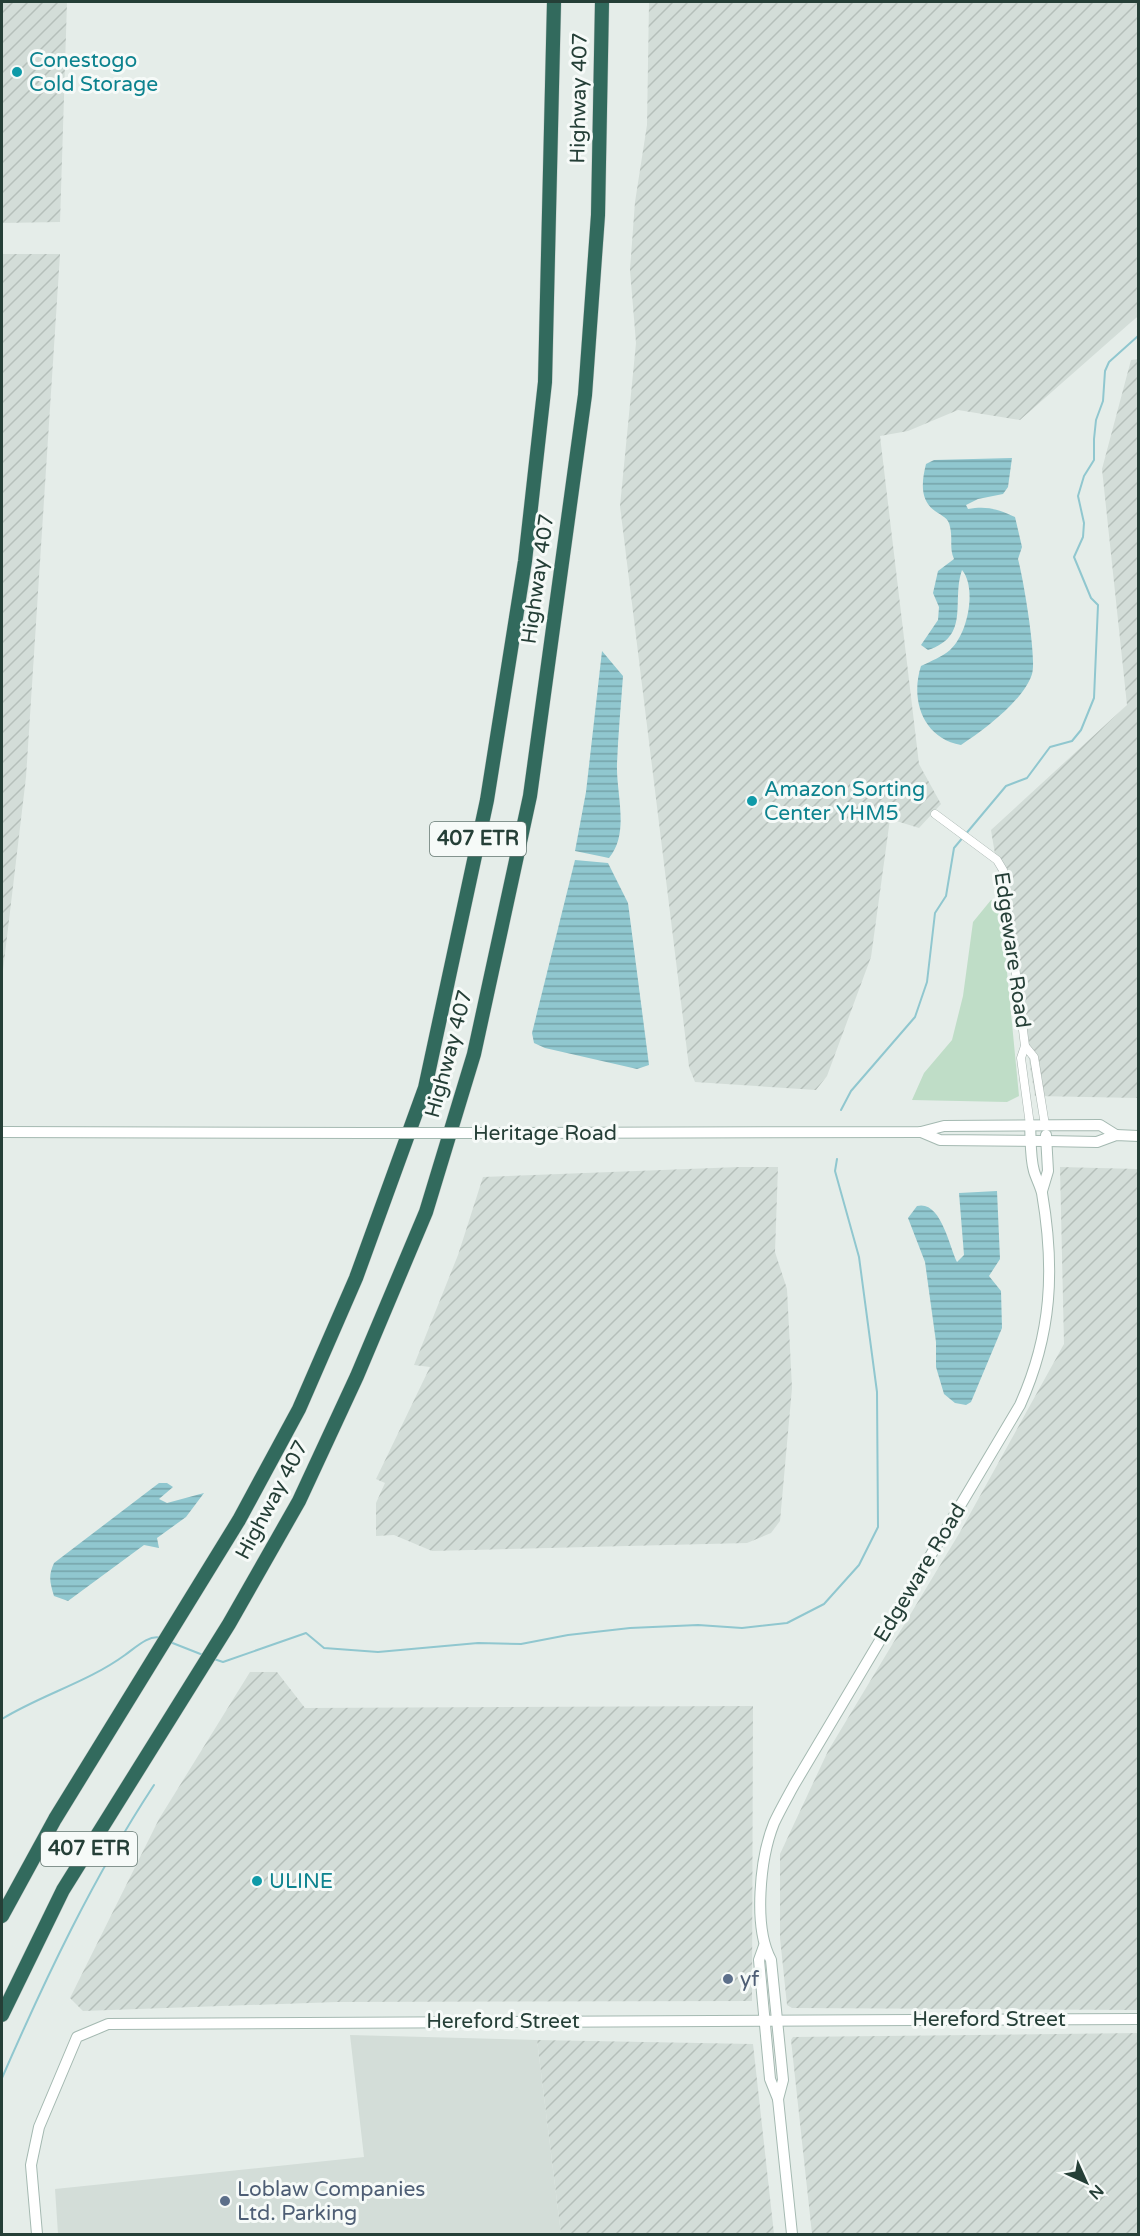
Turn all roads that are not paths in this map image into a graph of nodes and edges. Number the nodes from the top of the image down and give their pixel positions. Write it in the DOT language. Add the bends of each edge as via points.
graph roads {
  1 [pos="554,2"];
  2 [pos="602,2"];
  3 [pos="935,814"];
  4 [pos="1026,1046"];
  5 [pos="1030,1125"];
  6 [pos="1045,1125"];
  7 [pos="2,1132"];
  8 [pos="921,1132"];
  9 [pos="1116,1135"];
  10 [pos="1138,1136"];
  11 [pos="1031,1141"];
  12 [pos="1046,1142"];
  13 [pos="1041,1191"];
  14 [pos="2,1916"];
  15 [pos="764,1946"];
  16 [pos="2,2015"];
  17 [pos="764,2019"];
  18 [pos="1138,2019"];
  19 [pos="777,2020"];
  20 [pos="778,2099"];
  21 [pos="37,2235"];
  22 [pos="792,2235"];
  1 -- 14 [label="highway, Highway 407 / 407 ETR" via="544,382 525,561 487,800 425,1088 356,1278 299,1409 239,1520 55,1819"];
  2 -- 16 [label="highway, Highway 407 / 407 ETR" via="598,215 585,395 530,796 474,1054 426,1212 299,1501 229,1624 63,1890"];
  3 -- 4 [label="street, Edgeware Road" via="997,860 1003,870"];
  4 -- 5 [label="street, Edgeware Road" via="1021,1058"];
  4 -- 6 [label="street, Edgeware Road" via="1034,1057"];
  5 -- 6 [label="street, Heritage Road"];
  5 -- 8 [label="street, Heritage Road" via="944,1126"];
  5 -- 11 [label="street, Edgeware Road"];
  6 -- 9 [label="street, Heritage Road" via="1100,1125"];
  6 -- 12 [label="street, Edgeware Road"];
  7 -- 8 [label="street, Heritage Road, bridge"];
  8 -- 11 [label="street, Heritage Road" via="940,1140"];
  9 -- 10 [label="street, Heritage Road"];
  9 -- 12 [label="street, Heritage Road" via="1097,1142"];
  11 -- 12 [label="street, Heritage Road"];
  11 -- 13 [label="street, Edgeware Road"];
  12 -- 13 [label="street, Edgeware Road" via="1048,1171"];
  13 -- 15 [label="street, Edgeware Road" via="1050,1292 1035,1371 1020,1405 774,1824 764,1866"];
  15 -- 17 [label="street, Edgeware Road" via="759,1960"];
  15 -- 19 [label="street, Edgeware Road" via="771,1960"];
  17 -- 19 [label="street, Hereford Street"];
  17 -- 20 [label="street, Edgeware Road" via="770,2079"];
  17 -- 21 [label="street, Hereford Street" via="108,2024 77,2037 39,2127 31,2165"];
  18 -- 19 [label="street, Hereford Street"];
  19 -- 20 [label="street, Edgeware Road" via="783,2080"];
  20 -- 22 [label="street, Edgeware Road"];
}
